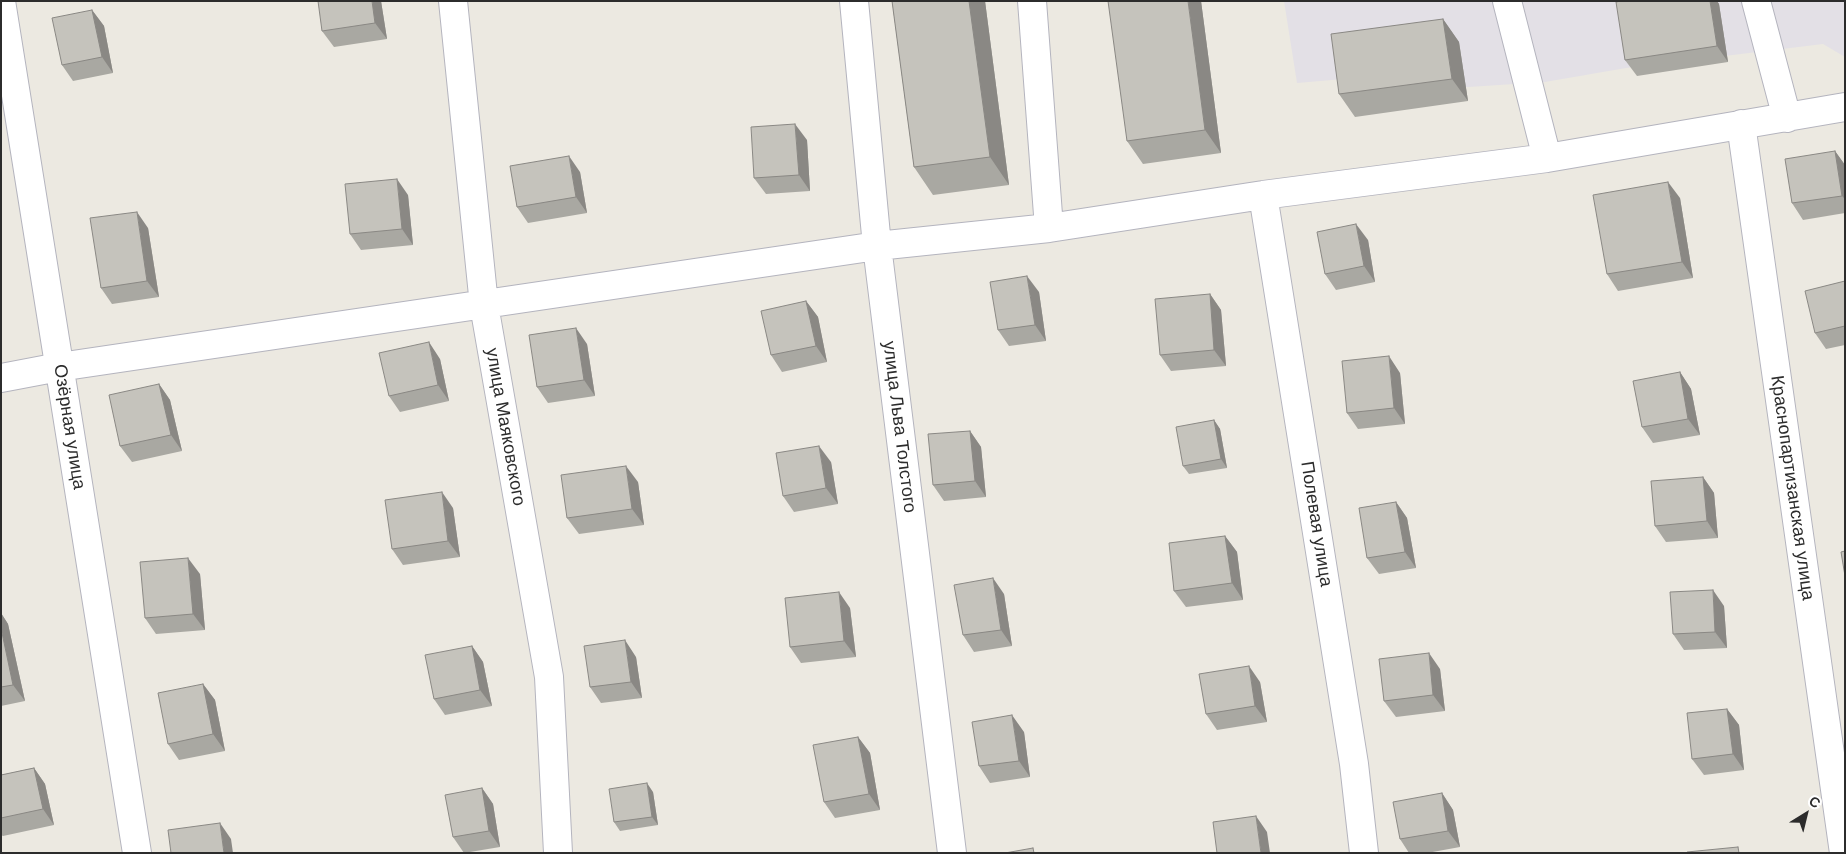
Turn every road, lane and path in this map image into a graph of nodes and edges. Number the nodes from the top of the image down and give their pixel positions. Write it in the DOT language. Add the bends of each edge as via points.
graph roads {
  1 [pos="1,1"];
  2 [pos="453,1"];
  3 [pos="854,1"];
  4 [pos="1032,1"];
  5 [pos="1507,1"];
  6 [pos="1756,1"];
  7 [pos="1845,107"];
  8 [pos="1787,118"];
  9 [pos="1741,124"];
  10 [pos="1547,158"];
  11 [pos="1263,195"];
  12 [pos="1049,228"];
  13 [pos="877,246"];
  14 [pos="484,306"];
  15 [pos="59,367"];
  16 [pos="1,378"];
  17 [pos="137,853"];
  18 [pos="558,853"];
  19 [pos="952,853"];
  20 [pos="1364,853"];
  21 [pos="1844,853"];
  1 -- 15 [label="street, Озёрная улица"];
  2 -- 14 [label="street, улица Маяковского"];
  3 -- 13 [label="street, улица Льва Толстого"];
  4 -- 12 [label="street"];
  5 -- 10 [label="street"];
  6 -- 8 [label="street"];
  7 -- 8 [label="street"];
  8 -- 9 [label="street"];
  9 -- 10 [label="street"];
  9 -- 21 [label="street, Краснопартизанская улица"];
  10 -- 11 [label="street"];
  11 -- 12 [label="street"];
  11 -- 20 [label="street, Полевая улица" via="1352,754"];
  12 -- 13 [label="street"];
  13 -- 14 [label="street"];
  13 -- 19 [label="street, улица Льва Толстого"];
  14 -- 15 [label="street"];
  14 -- 18 [label="street, улица Маяковского" via="549,677"];
  15 -- 16 [label="street"];
  15 -- 17 [label="street, Озёрная улица"];
}
